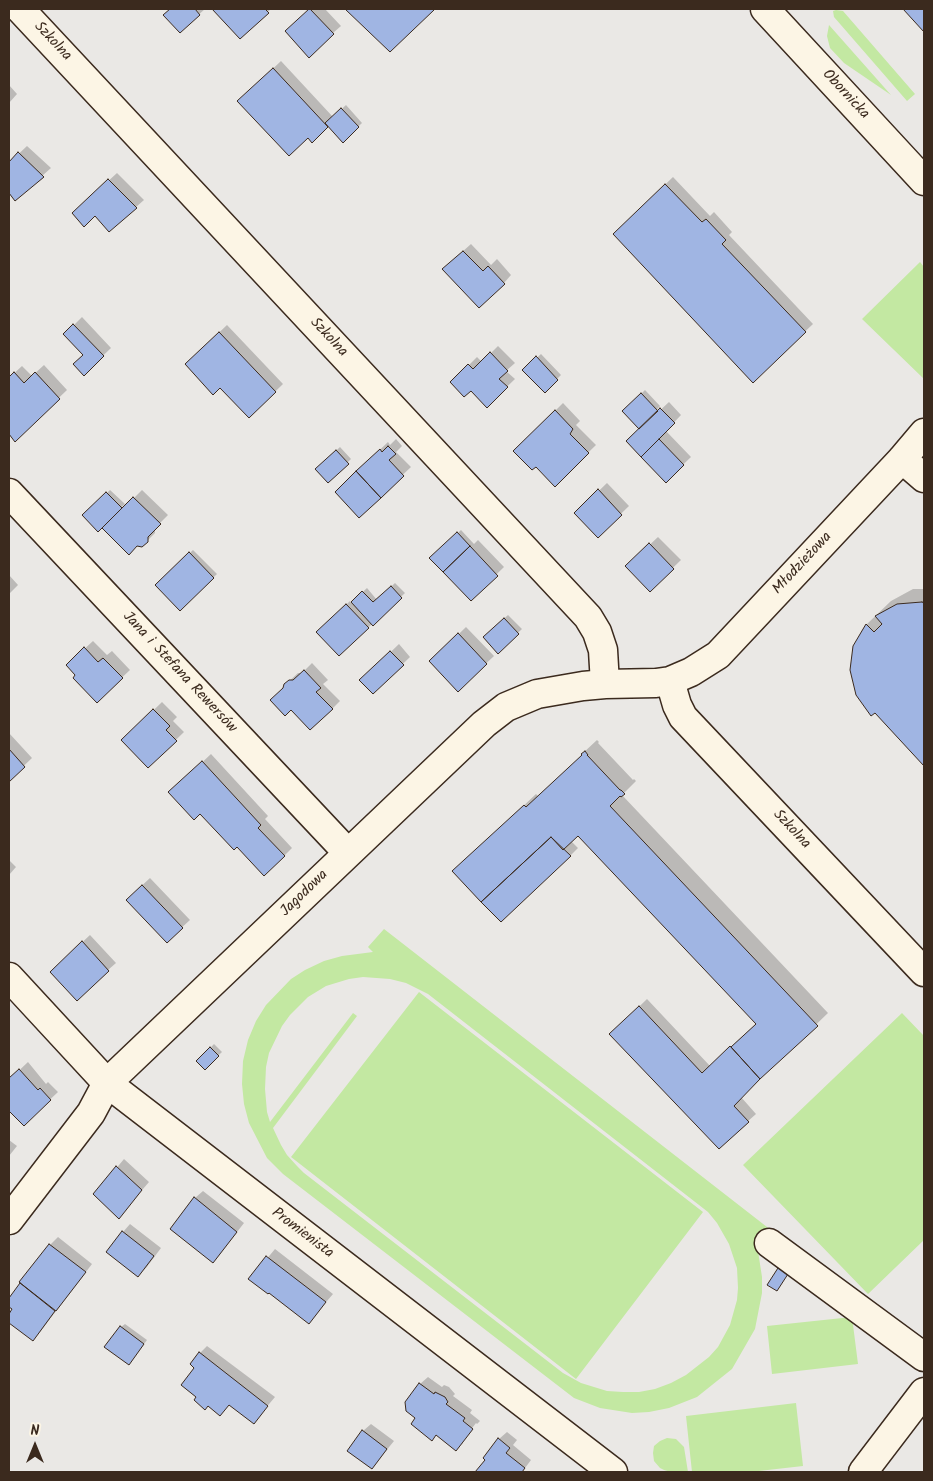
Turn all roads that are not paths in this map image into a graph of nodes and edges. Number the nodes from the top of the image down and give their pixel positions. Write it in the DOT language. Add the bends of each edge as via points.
graph roads {
  1 [pos="20,9"];
  2 [pos="765,9"];
  3 [pos="924,180"];
  4 [pos="924,433"];
  5 [pos="902,459"];
  6 [pos="924,478"];
  7 [pos="9,493"];
  8 [pos="670,681"];
  9 [pos="605,684"];
  10 [pos="348,853"];
  11 [pos="924,972"];
  12 [pos="9,976"];
  13 [pos="107,1083"];
  14 [pos="9,1220"];
  15 [pos="769,1243"];
  16 [pos="924,1357"];
  17 [pos="924,1392"];
  18 [pos="613,1472"];
  19 [pos="863,1472"];
  1 -- 9 [label="street, Szkolna" via="588,617 602,650"];
  2 -- 3 [label="street, Obornicka"];
  4 -- 5 [label="street, Młodzieżowa"];
  5 -- 6 [label="street"];
  5 -- 8 [label="street, Młodzieżowa" via="718,655"];
  7 -- 10 [label="street, Jana i Stefana Rewersów"];
  8 -- 9 [label="street, Jagodowa"];
  8 -- 11 [label="street, Szkolna" via="683,716"];
  9 -- 10 [label="street, Jagodowa" via="553,690 506,707"];
  10 -- 13 [label="street, Jagodowa"];
  12 -- 13 [label="street, Promienista"];
  13 -- 14 [label="street, Jagodowa" via="91,1113"];
  13 -- 18 [label="street, Promienista"];
  15 -- 16 [label="street"];
  17 -- 19 [label="street"];
}
